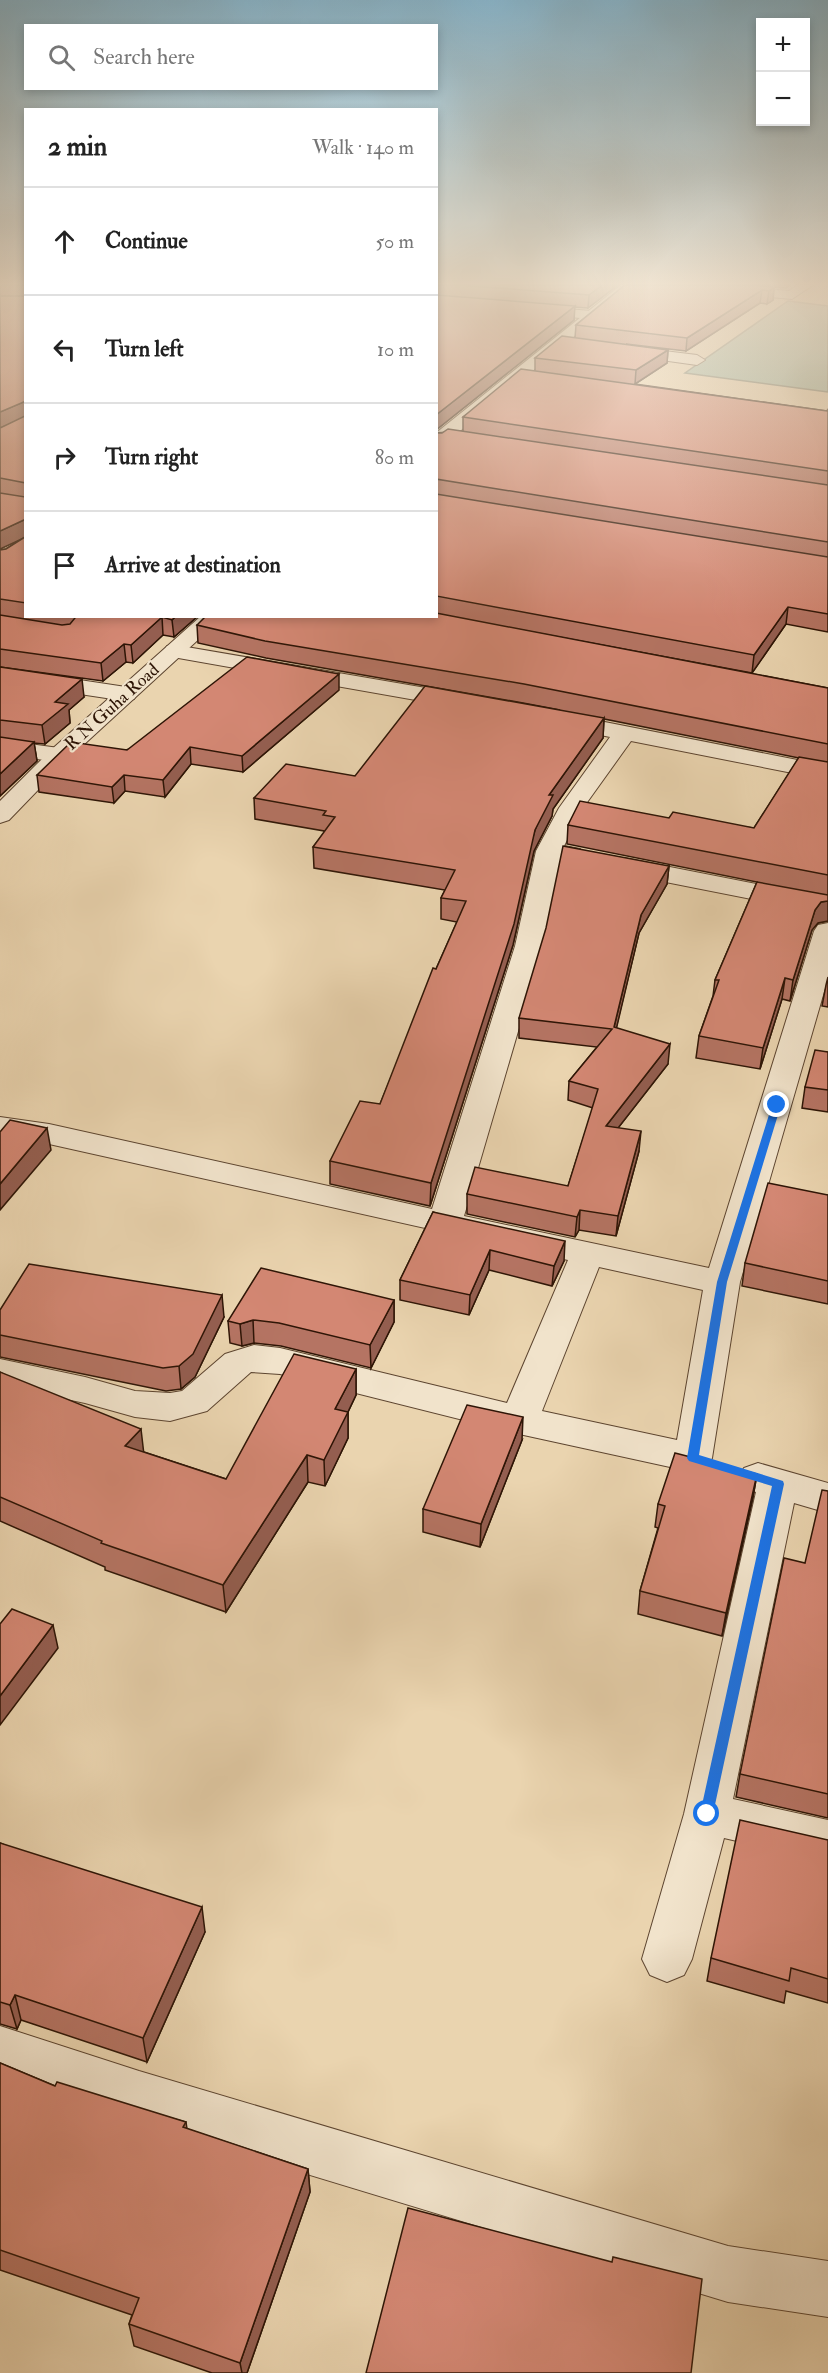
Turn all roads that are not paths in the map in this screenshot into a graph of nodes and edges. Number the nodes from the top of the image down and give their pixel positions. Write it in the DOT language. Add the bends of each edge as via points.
graph roads {
  1 [pos="495,396"];
  2 [pos="447,415"];
  3 [pos="467,418"];
  4 [pos="440,439"];
  5 [pos="467,440"];
  6 [pos="212,618"];
  7 [pos="175,651"];
  8 [pos="0,675"];
  9 [pos="126,694"];
  10 [pos="488,706"];
  11 [pos="534,715"];
  12 [pos="625,733"];
  13 [pos="0,747"];
  14 [pos="59,755"];
  15 [pos="828,773"];
  16 [pos="0,815"];
  17 [pos="549,851"];
  18 [pos="828,906"];
  19 [pos="828,932"];
  20 [pos="0,1127"];
  21 [pos="445,1223"];
  22 [pos="588,1253"];
  23 [pos="722,1282"];
  24 [pos="0,1372"];
  25 [pos="519,1420"];
  26 [pos="693,1458"];
  27 [pos="778,1484"];
  28 [pos="828,1498"];
  29 [pos="707,1814"];
  30 [pos="828,1841"];
  31 [pos="668,1959"];
  32 [pos="0,2051"];
  33 [pos="828,2289"];
  1 -- 3 [label="street"];
  2 -- 3 [label="street"];
  3 -- 4 [label="street"];
  4 -- 5 [label="street"];
  6 -- 7 [label="street, R N Guha Road"];
  7 -- 9 [label="street, R N Guha Road"];
  7 -- 10 [label="street"];
  8 -- 9 [label="street"];
  9 -- 14 [label="street, R N Guha Road"];
  11 -- 12 [label="street"];
  12 -- 15 [label="street"];
  12 -- 17 [label="street" via="571,808"];
  13 -- 14 [label="street"];
  14 -- 16 [label="street, R N Guha Road"];
  17 -- 18 [label="street"];
  17 -- 21 [label="street" via="529,946"];
  19 -- 23 [label="street"];
  20 -- 21 [label="street" via="49,1134"];
  21 -- 22 [label="street"];
  22 -- 23 [label="street"];
  22 -- 25 [label="street"];
  23 -- 26 [label="street"];
  24 -- 25 [label="street" via="135,1404 170,1407 194,1401 238,1363 254,1358 280,1361"];
  25 -- 26 [label="street"];
  26 -- 27 [label="street"];
  27 -- 28 [label="street"];
  27 -- 29 [label="street"];
  29 -- 30 [label="street"];
  29 -- 31 [label="street"];
  32 -- 33 [label="street" via="139,2097 728,2274"];
}
